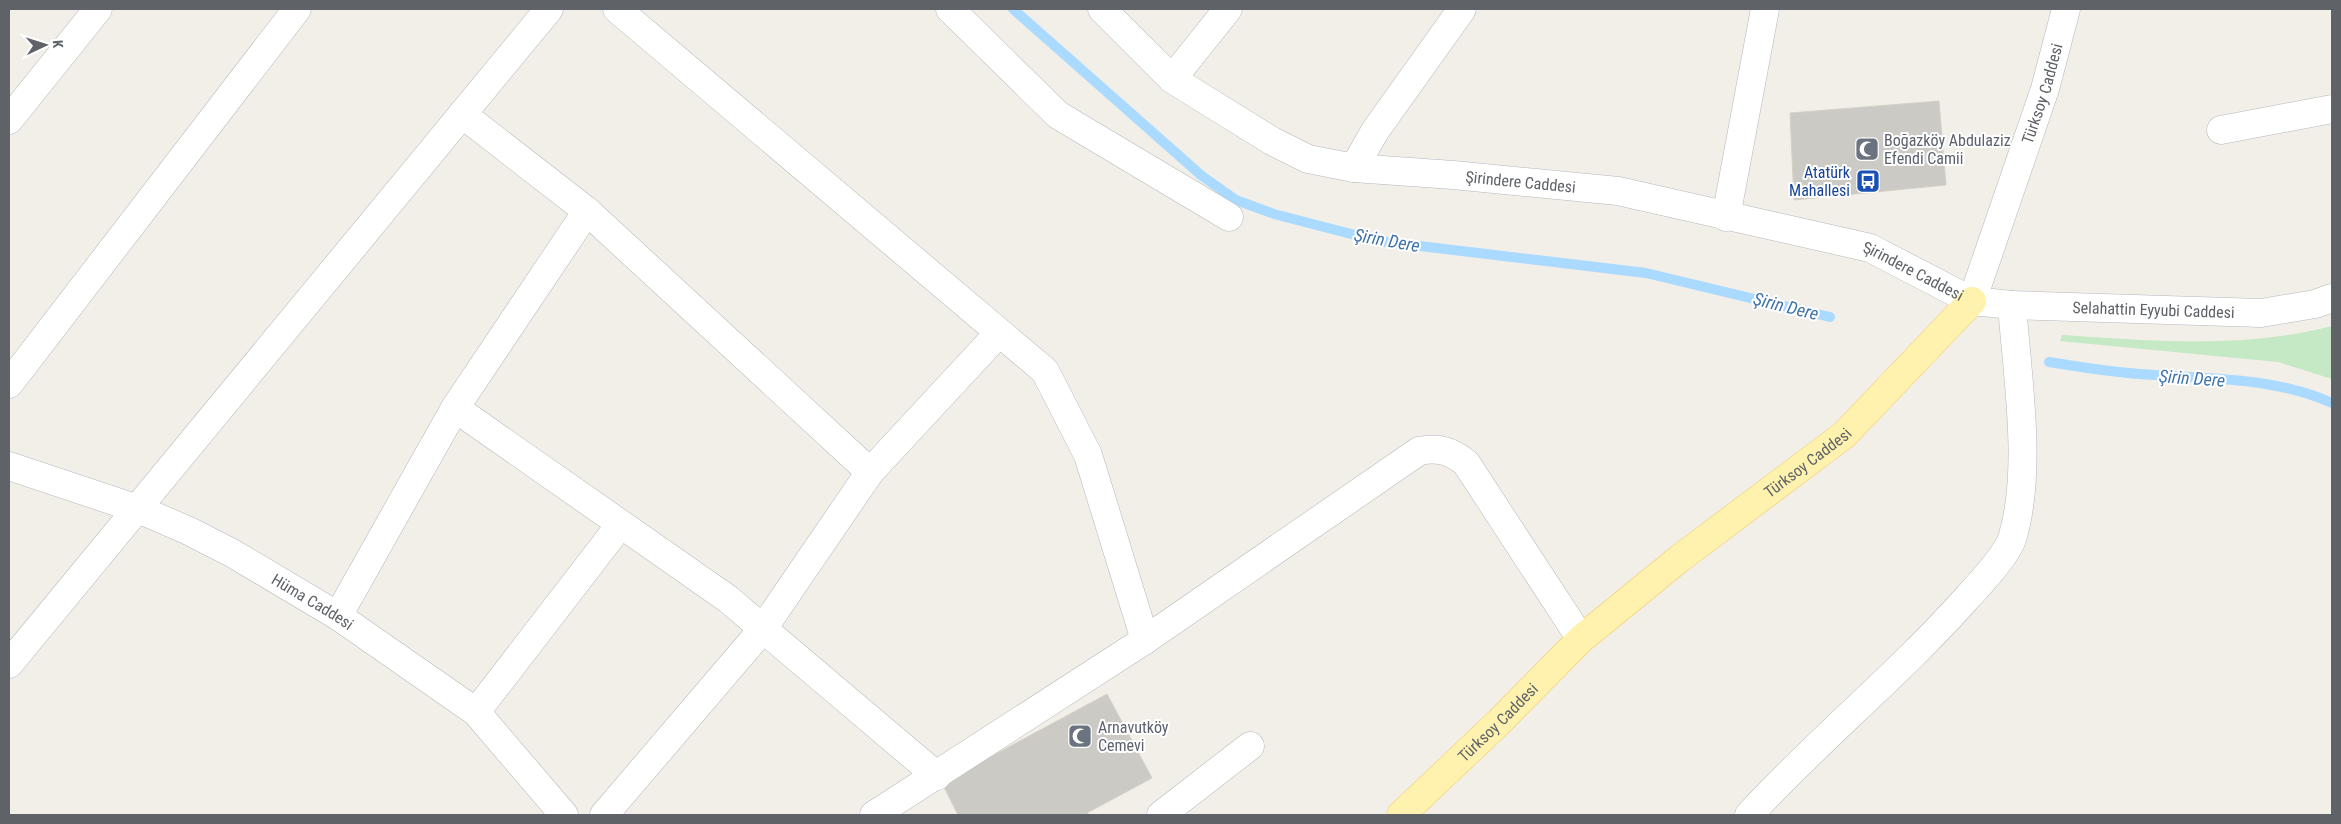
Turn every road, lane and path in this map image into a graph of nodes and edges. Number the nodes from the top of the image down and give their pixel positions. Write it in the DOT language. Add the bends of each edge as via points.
graph roads {
  1 [pos="98,9"];
  2 [pos="297,9"];
  3 [pos="549,9"];
  4 [pos="617,9"];
  5 [pos="950,9"];
  6 [pos="1102,9"];
  7 [pos="1228,9"];
  8 [pos="1462,9"];
  9 [pos="1765,9"];
  10 [pos="2066,9"];
  11 [pos="1172,79"];
  12 [pos="2332,109"];
  13 [pos="462,114"];
  14 [pos="9,120"];
  15 [pos="2221,130"];
  16 [pos="1354,168"];
  17 [pos="588,211"];
  18 [pos="1230,217"];
  19 [pos="1726,217"];
  20 [pos="2332,298"];
  21 [pos="1972,301"];
  22 [pos="2012,305"];
  23 [pos="999,333"];
  24 [pos="9,384"];
  25 [pos="455,408"];
  26 [pos="11,469"];
  27 [pos="870,472"];
  28 [pos="138,509"];
  29 [pos="620,525"];
  30 [pos="338,616"];
  31 [pos="762,630"];
  32 [pos="1581,639"];
  33 [pos="1145,640"];
  34 [pos="9,664"];
  35 [pos="476,712"];
  36 [pos="1250,746"];
  37 [pos="936,776"];
  38 [pos="564,815"];
  39 [pos="604,815"];
  40 [pos="874,815"];
  41 [pos="1161,815"];
  42 [pos="1402,815"];
  43 [pos="1748,815"];
  1 -- 14 [label="street"];
  2 -- 24 [label="street"];
  3 -- 13 [label="street"];
  4 -- 23 [label="street"];
  5 -- 18 [label="street" via="1058,114"];
  6 -- 11 [label="street, Şirindere Caddesi"];
  7 -- 11 [label="street"];
  8 -- 16 [label="street" via="1375,131"];
  9 -- 19 [label="street"];
  10 -- 21 [label="street, Türksoy Caddesi" via="2045,89"];
  11 -- 16 [label="street, Şirindere Caddesi" via="1272,141 1308,159"];
  12 -- 15 [label="street"];
  13 -- 17 [label="street"];
  13 -- 28 [label="street"];
  16 -- 19 [label="street, Şirindere Caddesi" via="1618,191"];
  17 -- 25 [label="street"];
  17 -- 27 [label="street"];
  19 -- 21 [label="street, Şirindere Caddesi" via="1870,248"];
  20 -- 22 [label="street, Selahattin Eyyubi Caddesi" via="2261,313"];
  21 -- 22 [label="street, Selahattin Eyyubi Caddesi"];
  21 -- 32 [label="main road, Türksoy Caddesi" via="1844,435 1679,559"];
  22 -- 43 [label="street" via="2022,452 2019,504 2012,540 1987,576 1947,620"];
  23 -- 27 [label="street"];
  23 -- 33 [label="street" via="1045,372 1088,455"];
  25 -- 29 [label="street"];
  25 -- 30 [label="street"];
  26 -- 28 [label="street, Hüma Caddesi"];
  27 -- 31 [label="street"];
  28 -- 30 [label="street, Hüma Caddesi" via="232,553"];
  28 -- 34 [label="street"];
  29 -- 31 [label="street" via="728,599"];
  29 -- 35 [label="street"];
  30 -- 35 [label="street, Hüma Caddesi"];
  31 -- 37 [label="street"];
  31 -- 39 [label="street"];
  32 -- 33 [label="street" via="1466,463 1454,454 1430,448 1410,455"];
  32 -- 42 [label="main road, Türksoy Caddesi"];
  33 -- 37 [label="street"];
  35 -- 38 [label="street, Hüma Caddesi"];
  36 -- 41 [label="street"];
  37 -- 40 [label="street"];
}
